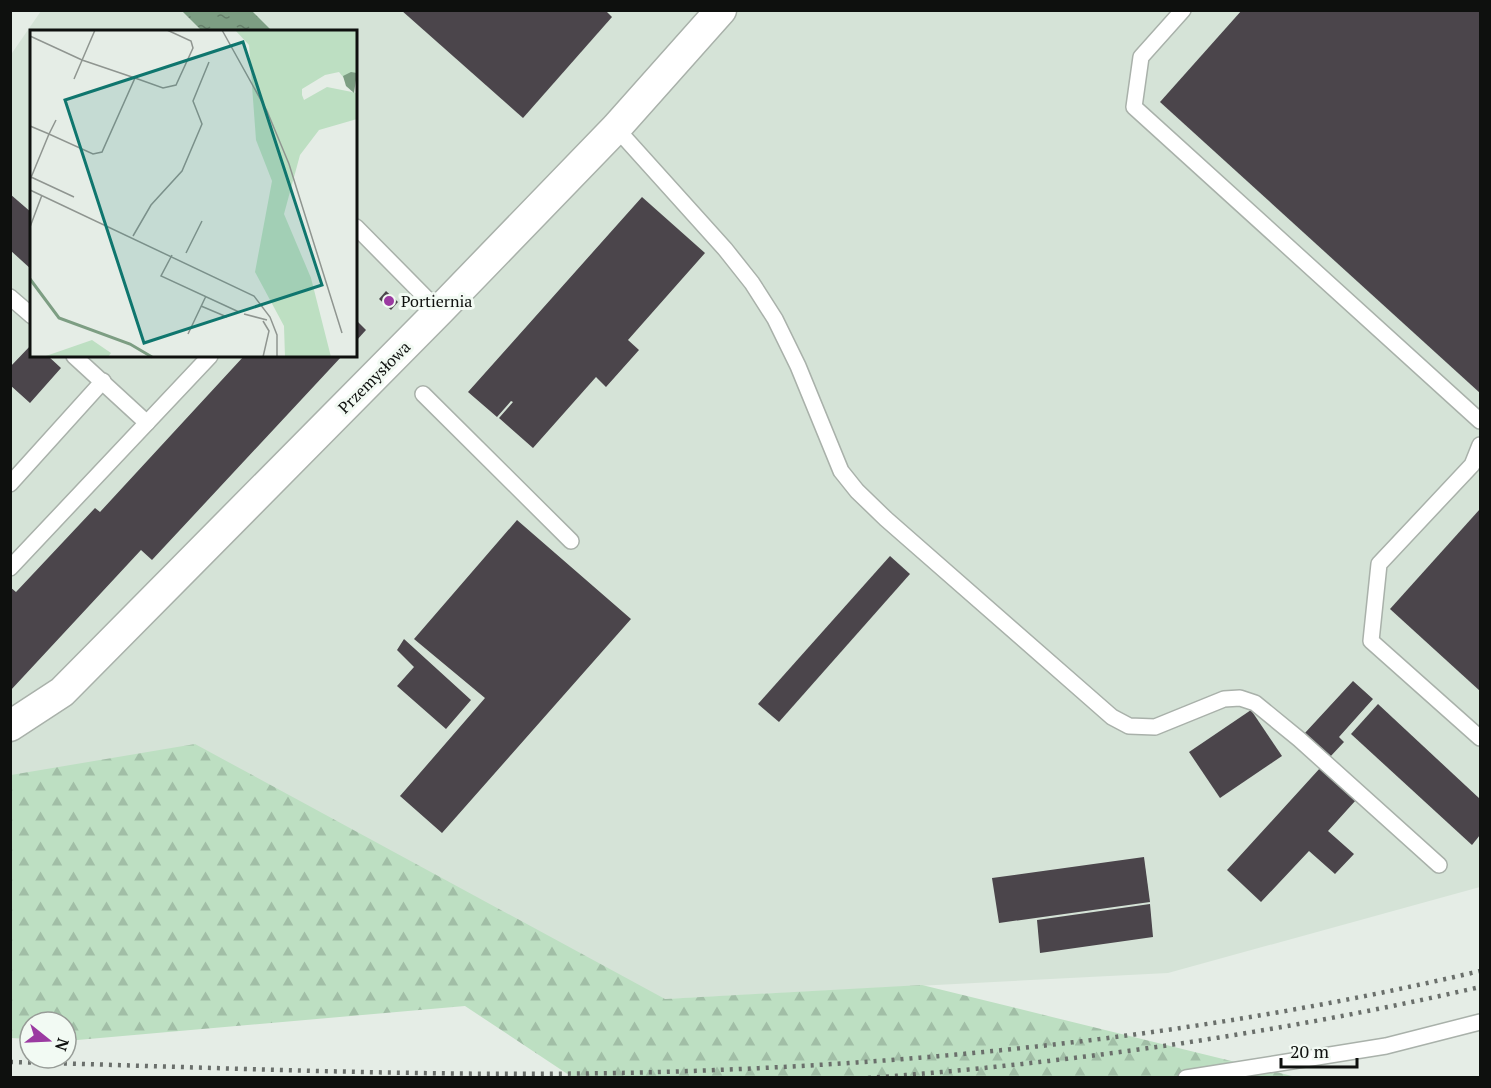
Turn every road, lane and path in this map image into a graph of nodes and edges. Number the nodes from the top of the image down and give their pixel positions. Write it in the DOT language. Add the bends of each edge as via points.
graph roads {
  1 [pos="721,10"];
  2 [pos="1183,10"];
  3 [pos="616,128"];
  4 [pos="357,228"];
  5 [pos="10,297"];
  6 [pos="439,311"];
  7 [pos="30,314"];
  8 [pos="75,357"];
  9 [pos="209,357"];
  10 [pos="103,381"];
  11 [pos="423,394"];
  12 [pos="1480,421"];
  13 [pos="147,423"];
  14 [pos="1480,445"];
  15 [pos="10,483"];
  16 [pos="570,541"];
  17 [pos="10,568"];
  18 [pos="10,726"];
  19 [pos="1480,738"];
  20 [pos="1439,865"];
  21 [pos="1480,1022"];
  22 [pos="1186,1077"];
  1 -- 3 [label="street, Przemysłowa"];
  2 -- 12 [label="lane" via="1141,57 1134,107"];
  3 -- 6 [label="street, Przemysłowa"];
  3 -- 20 [label="lane" via="752,283 798,366 841,471 886,519 1112,717 1129,726 1155,727 1224,699 1255,703"];
  4 -- 6 [label="lane"];
  5 -- 7 [label="lane"];
  6 -- 18 [label="street, Przemysłowa" via="62,692"];
  8 -- 10 [label="lane"];
  9 -- 13 [label="lane"];
  10 -- 13 [label="lane"];
  10 -- 15 [label="lane"];
  11 -- 16 [label="lane"];
  13 -- 17 [label="lane"];
  14 -- 19 [label="lane" via="1472,465 1379,564 1371,641"];
  21 -- 22 [label="lane" via="1386,1046"];
}
